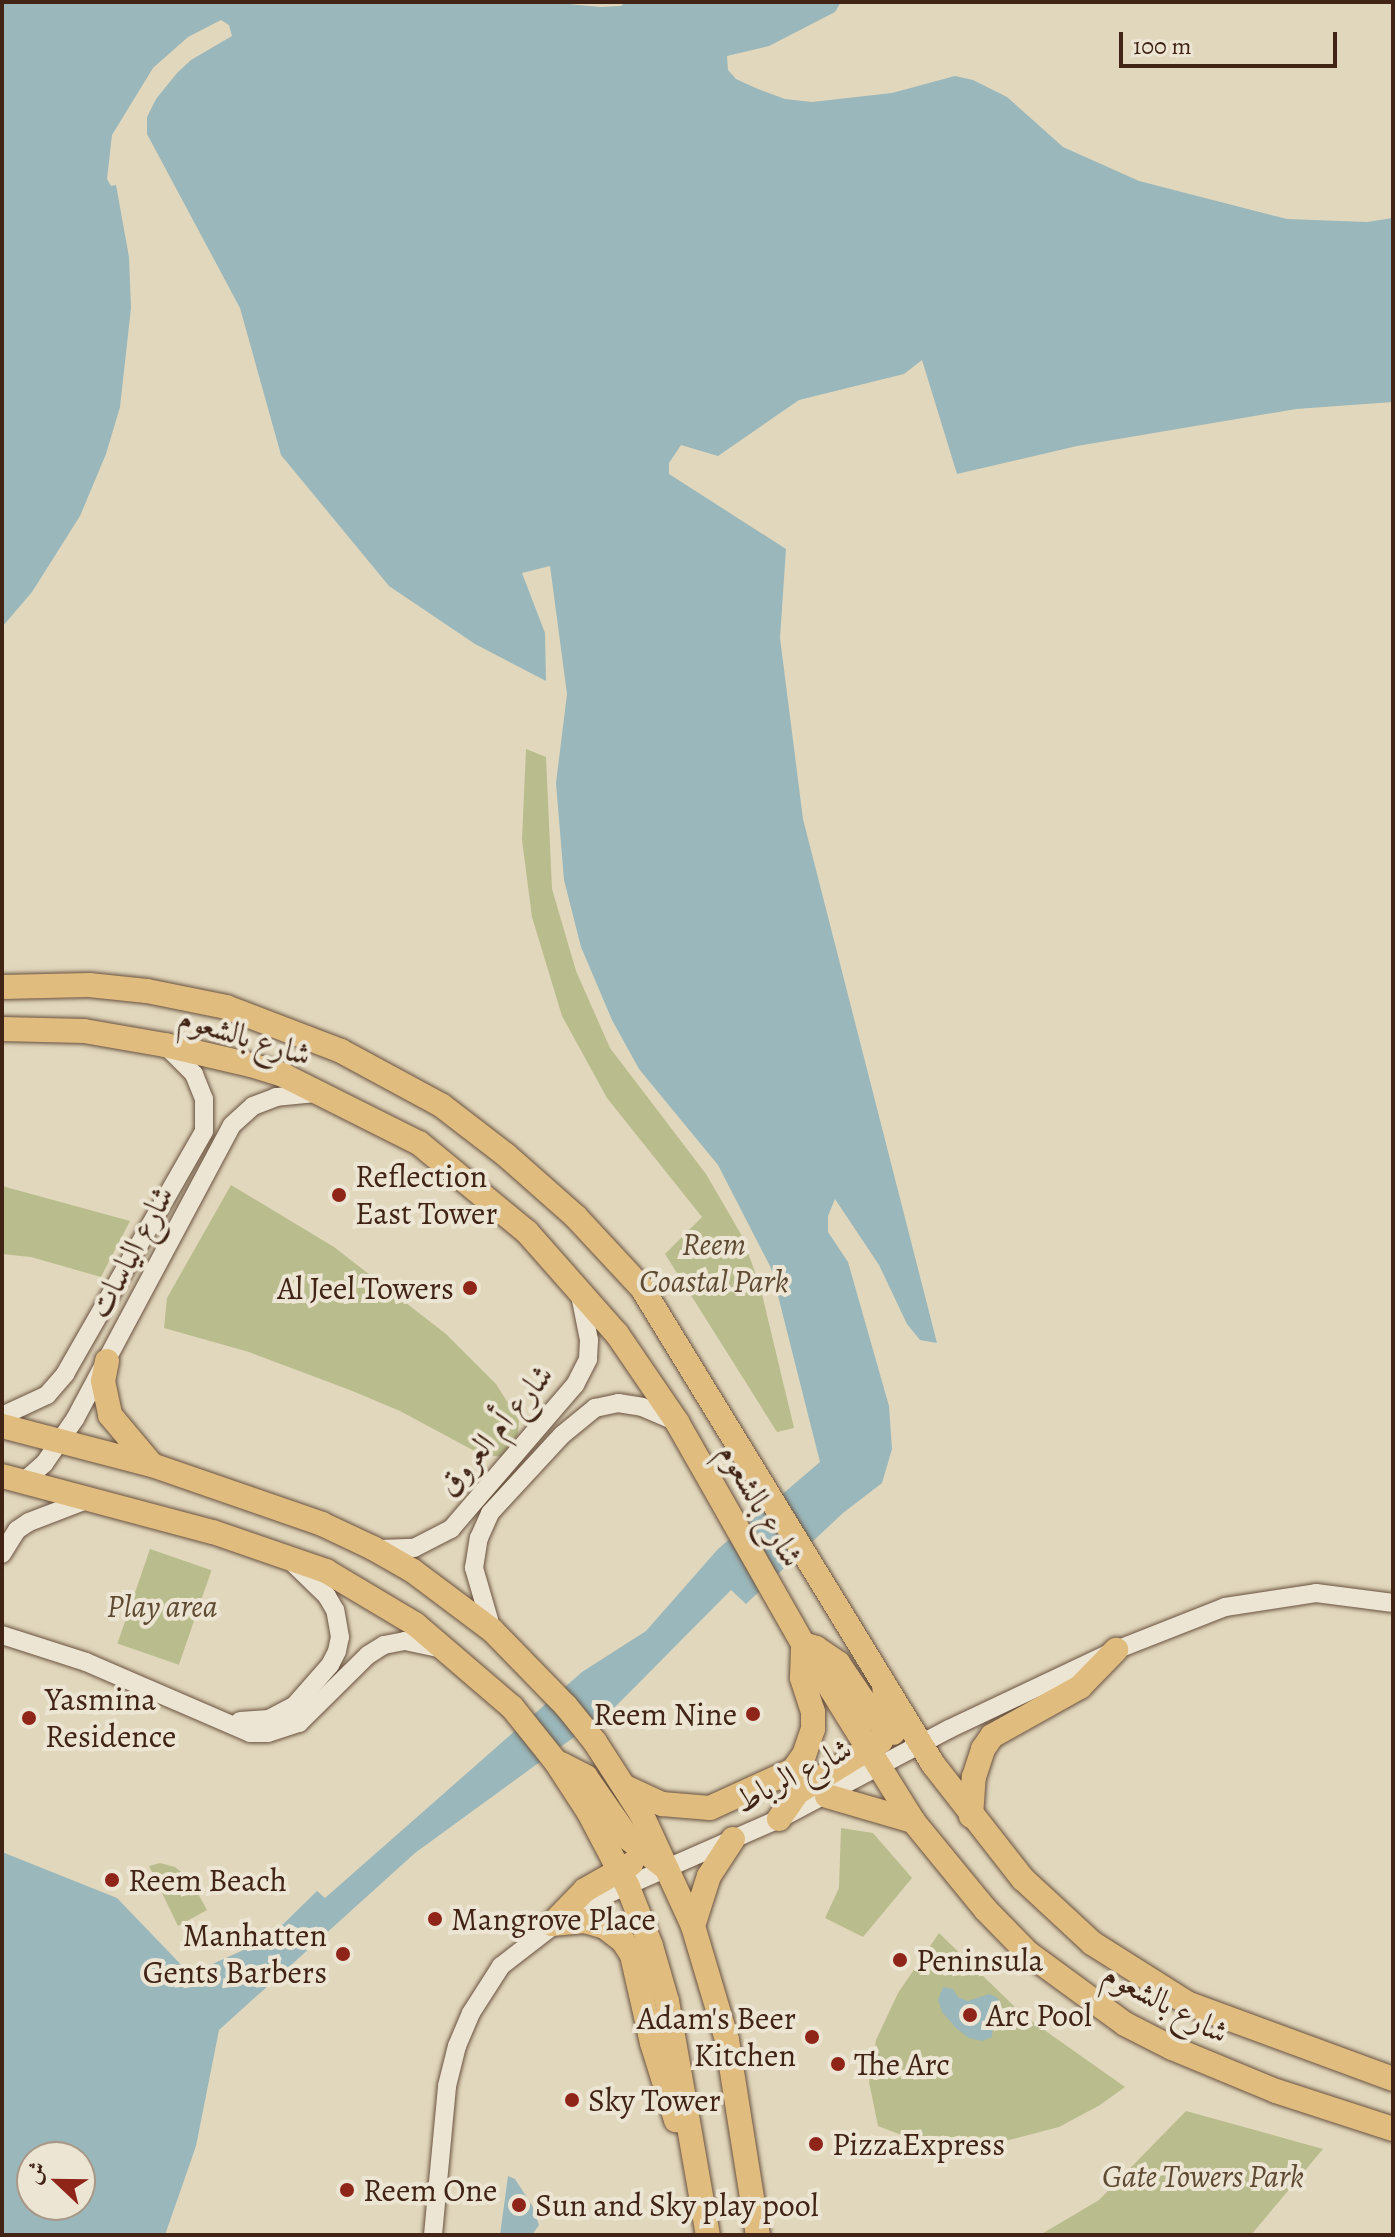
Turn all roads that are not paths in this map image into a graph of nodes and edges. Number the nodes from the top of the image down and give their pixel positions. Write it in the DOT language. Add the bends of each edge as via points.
graph roads {
  1 [pos="2,987"];
  2 [pos="2,1029"];
  3 [pos="165,1045"];
  4 [pos="320,1093"];
  5 [pos="578,1287"];
  6 [pos="107,1361"];
  7 [pos="2,1416"];
  8 [pos="677,1422"];
  9 [pos="2,1426"];
  10 [pos="61,1442"];
  11 [pos="152,1465"];
  12 [pos="13,1479"];
  13 [pos="89,1499"];
  14 [pos="456,1524"];
  15 [pos="479,1538"];
  16 [pos="373,1548"];
  17 [pos="2,1554"];
  18 [pos="288,1558"];
  19 [pos="1393,1603"];
  20 [pos="492,1630"];
  21 [pos="2,1635"];
  22 [pos="803,1644"];
  23 [pos="1116,1650"];
  24 [pos="450,1651"];
  25 [pos="883,1680"];
  26 [pos="215,1718"];
  27 [pos="885,1727"];
  28 [pos="922,1743"];
  29 [pos="874,1758"];
  30 [pos="556,1762"];
  31 [pos="625,1787"];
  32 [pos="827,1796"];
  33 [pos="642,1815"];
  34 [pos="971,1816"];
  35 [pos="779,1819"];
  36 [pos="913,1821"];
  37 [pos="733,1839"];
  38 [pos="641,1851"];
  39 [pos="668,1870"];
  40 [pos="624,1880"];
  41 [pos="552,1924"];
  42 [pos="693,1926"];
  43 [pos="1393,2079"];
  44 [pos="1393,2129"];
  45 [pos="697,2160"];
  46 [pos="433,2235"];
  47 [pos="708,2235"];
  48 [pos="758,2235"];
  1 -- 25 [label="main road, شارع بالشعوم" via="89,985 226,1007 341,1051 441,1105 506,1155 576,1217 642,1288"];
  2 -- 3 [label="main road, شارع بالشعوم" via="84,1031"];
  3 -- 4 [label="main road, شارع بالشعوم" via="251,1065"];
  3 -- 7 [label="street, شارع الياسات" via="194,1074 204,1099 204,1131 65,1374 47,1395"];
  4 -- 5 [label="main road, شارع بالشعوم" via="419,1143 527,1232"];
  4 -- 6 [label="street, شارع الياسات" via="276,1097 253,1106 232,1125"];
  5 -- 8 [label="main road, شارع بالشعوم"];
  5 -- 14 [label="street, شارع أم العروق" via="589,1340 588,1359 575,1385"];
  6 -- 10 [label="street, شارع الياسات"];
  6 -- 11 [label="main road" via="103,1381 110,1415"];
  8 -- 15 [label="street, شارع أم العروق" via="642,1407 618,1403 595,1408 562,1435 490,1513"];
  8 -- 22 [label="main road, شارع بالشعوم"];
  9 -- 10 [label="main road"];
  10 -- 11 [label="main road"];
  10 -- 12 [label="street, شارع الياسات"];
  11 -- 16 [label="main road" via="322,1524"];
  12 -- 13 [label="main road"];
  13 -- 17 [label="street" via="29,1522 17,1530"];
  13 -- 18 [label="main road"];
  14 -- 15 [label="street" via="468,1537"];
  14 -- 16 [label="street, شارع أم العروق" via="414,1548"];
  15 -- 20 [label="street, شارع أم العروق" via="474,1568"];
  16 -- 20 [label="main road"];
  18 -- 24 [label="main road" via="326,1571 375,1598"];
  18 -- 26 [label="street" via="335,1610 337,1651 282,1714 251,1722"];
  19 -- 23 [label="street, شارع الرباط" via="1349,1594 1288,1594 1225,1607"];
  20 -- 31 [label="main road" via="566,1706"];
  21 -- 26 [label="street" via="86,1662"];
  22 -- 27 [label="main road" via="838,1663"];
  22 -- 29 [label="main road, شارع بالشعوم"];
  22 -- 31 [label="main road" via="802,1678 813,1729 793,1770 710,1808 662,1804"];
  23 -- 28 [label="street, شارع الرباط"];
  23 -- 34 [label="main road" via="1080,1687 992,1736 974,1777"];
  24 -- 26 [label="street" via="405,1641 384,1645 312,1712 283,1730 250,1733"];
  24 -- 30 [label="main road" via="512,1707"];
  25 -- 27 [label="main road"];
  25 -- 28 [label="main road, شارع بالشعوم"];
  27 -- 28 [label="main road"];
  27 -- 29 [label="main road"];
  28 -- 29 [label="street, شارع الرباط"];
  28 -- 34 [label="main road, شارع بالشعوم"];
  29 -- 32 [label="street, شارع الرباط"];
  29 -- 35 [label="main road" via="798,1792"];
  29 -- 36 [label="main road, شارع بالشعوم"];
  30 -- 38 [label="main road" via="586,1777"];
  30 -- 40 [label="main road"];
  31 -- 33 [label="main road"];
  32 -- 35 [label="street, شارع الرباط"];
  32 -- 36 [label="main road"];
  33 -- 38 [label="main road"];
  33 -- 39 [label="main road"];
  34 -- 43 [label="main road, شارع بالشعوم" via="1054,1911 1137,1972 1189,2004"];
  35 -- 37 [label="street, شارع الرباط"];
  36 -- 44 [label="main road, شارع بالشعوم" via="1028,1953 1125,2024 1276,2091"];
  37 -- 39 [label="street, شارع الرباط"];
  37 -- 42 [label="main road" via="709,1876"];
  38 -- 39 [label="main road"];
  38 -- 40 [label="main road"];
  39 -- 40 [label="street, شارع الرباط"];
  39 -- 42 [label="main road"];
  40 -- 41 [label="main road" via="585,1890"];
  40 -- 45 [label="main road" via="667,2001"];
  41 -- 45 [label="main road" via="585,1921 605,1927 632,1955 679,2130"];
  41 -- 46 [label="street" via="501,1966 457,2046 443,2116"];
  42 -- 48 [label="main road" via="727,2040"];
  45 -- 47 [label="main road"];
}
